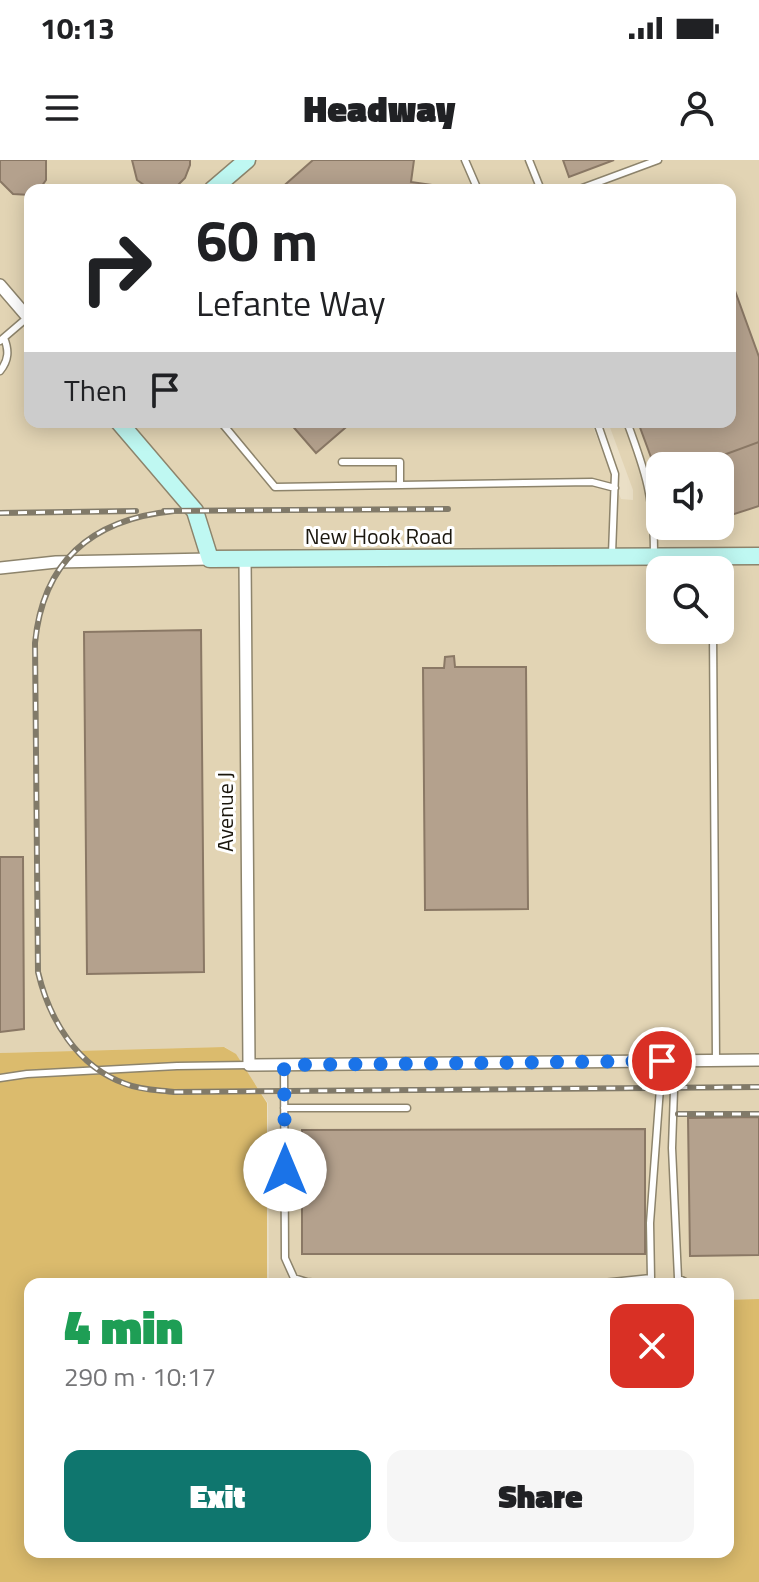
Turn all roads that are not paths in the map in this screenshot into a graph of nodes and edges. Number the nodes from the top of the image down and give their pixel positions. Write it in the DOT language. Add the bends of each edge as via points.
graph roads {
  1 [pos="247,160"];
  2 [pos="465,160"];
  3 [pos="529,160"];
  4 [pos="658,160"];
  5 [pos="219,184"];
  6 [pos="475,184"];
  7 [pos="539,184"];
  8 [pos="593,184"];
  9 [pos="0,285"];
  10 [pos="24,312"];
  11 [pos="24,322"];
  12 [pos="2,339"];
  13 [pos="0,371"];
  14 [pos="124,428"];
  15 [pos="226,428"];
  16 [pos="599,428"];
  17 [pos="629,428"];
  18 [pos="342,462"];
  19 [pos="400,485"];
  20 [pos="615,488"];
  21 [pos="654,556"];
  22 [pos="759,556"];
  23 [pos="612,557"];
  24 [pos="646,557"];
  25 [pos="210,559"];
  26 [pos="245,559"];
  27 [pos="734,560"];
  28 [pos="0,568"];
  29 [pos="713,644"];
  30 [pos="759,1060"];
  31 [pos="669,1061"];
  32 [pos="716,1061"];
  33 [pos="249,1065"];
  34 [pos="284,1065"];
  35 [pos="0,1078"];
  36 [pos="284,1108"];
  37 [pos="407,1108"];
  38 [pos="294,1278"];
  39 [pos="651,1278"];
  40 [pos="678,1278"];
  1 -- 5 [label="street"];
  2 -- 6 [label="lane"];
  3 -- 7 [label="lane"];
  4 -- 8 [label="lane"];
  9 -- 10 [label="street"];
  11 -- 12 [label="lane"];
  12 -- 13 [label="lane" via="8,347"];
  14 -- 25 [label="street" via="195,511"];
  15 -- 19 [label="lane" via="275,487"];
  16 -- 20 [label="lane"];
  17 -- 21 [label="lane" via="648,480"];
  18 -- 19 [label="lane" via="400,462"];
  19 -- 20 [label="lane" via="592,482"];
  20 -- 23 [label="lane"];
  22 -- 27 [label="street, New Hook Road"];
  23 -- 24 [label="street, New Hook Road"];
  23 -- 26 [label="street, New Hook Road"];
  25 -- 26 [label="street, New Hook Road"];
  25 -- 28 [label="street, New Hook Road"];
  26 -- 33 [label="street, Avenue J"];
  29 -- 32 [label="lane"];
  30 -- 32 [label="street"];
  31 -- 32 [label="street"];
  31 -- 34 [label="street"];
  31 -- 39 [label="lane" via="650,1223"];
  31 -- 40 [label="lane"];
  33 -- 34 [label="street"];
  33 -- 35 [label="lane"];
  34 -- 36 [label="lane"];
  36 -- 37 [label="lane"];
  36 -- 38 [label="lane" via="285,1258"];
}
